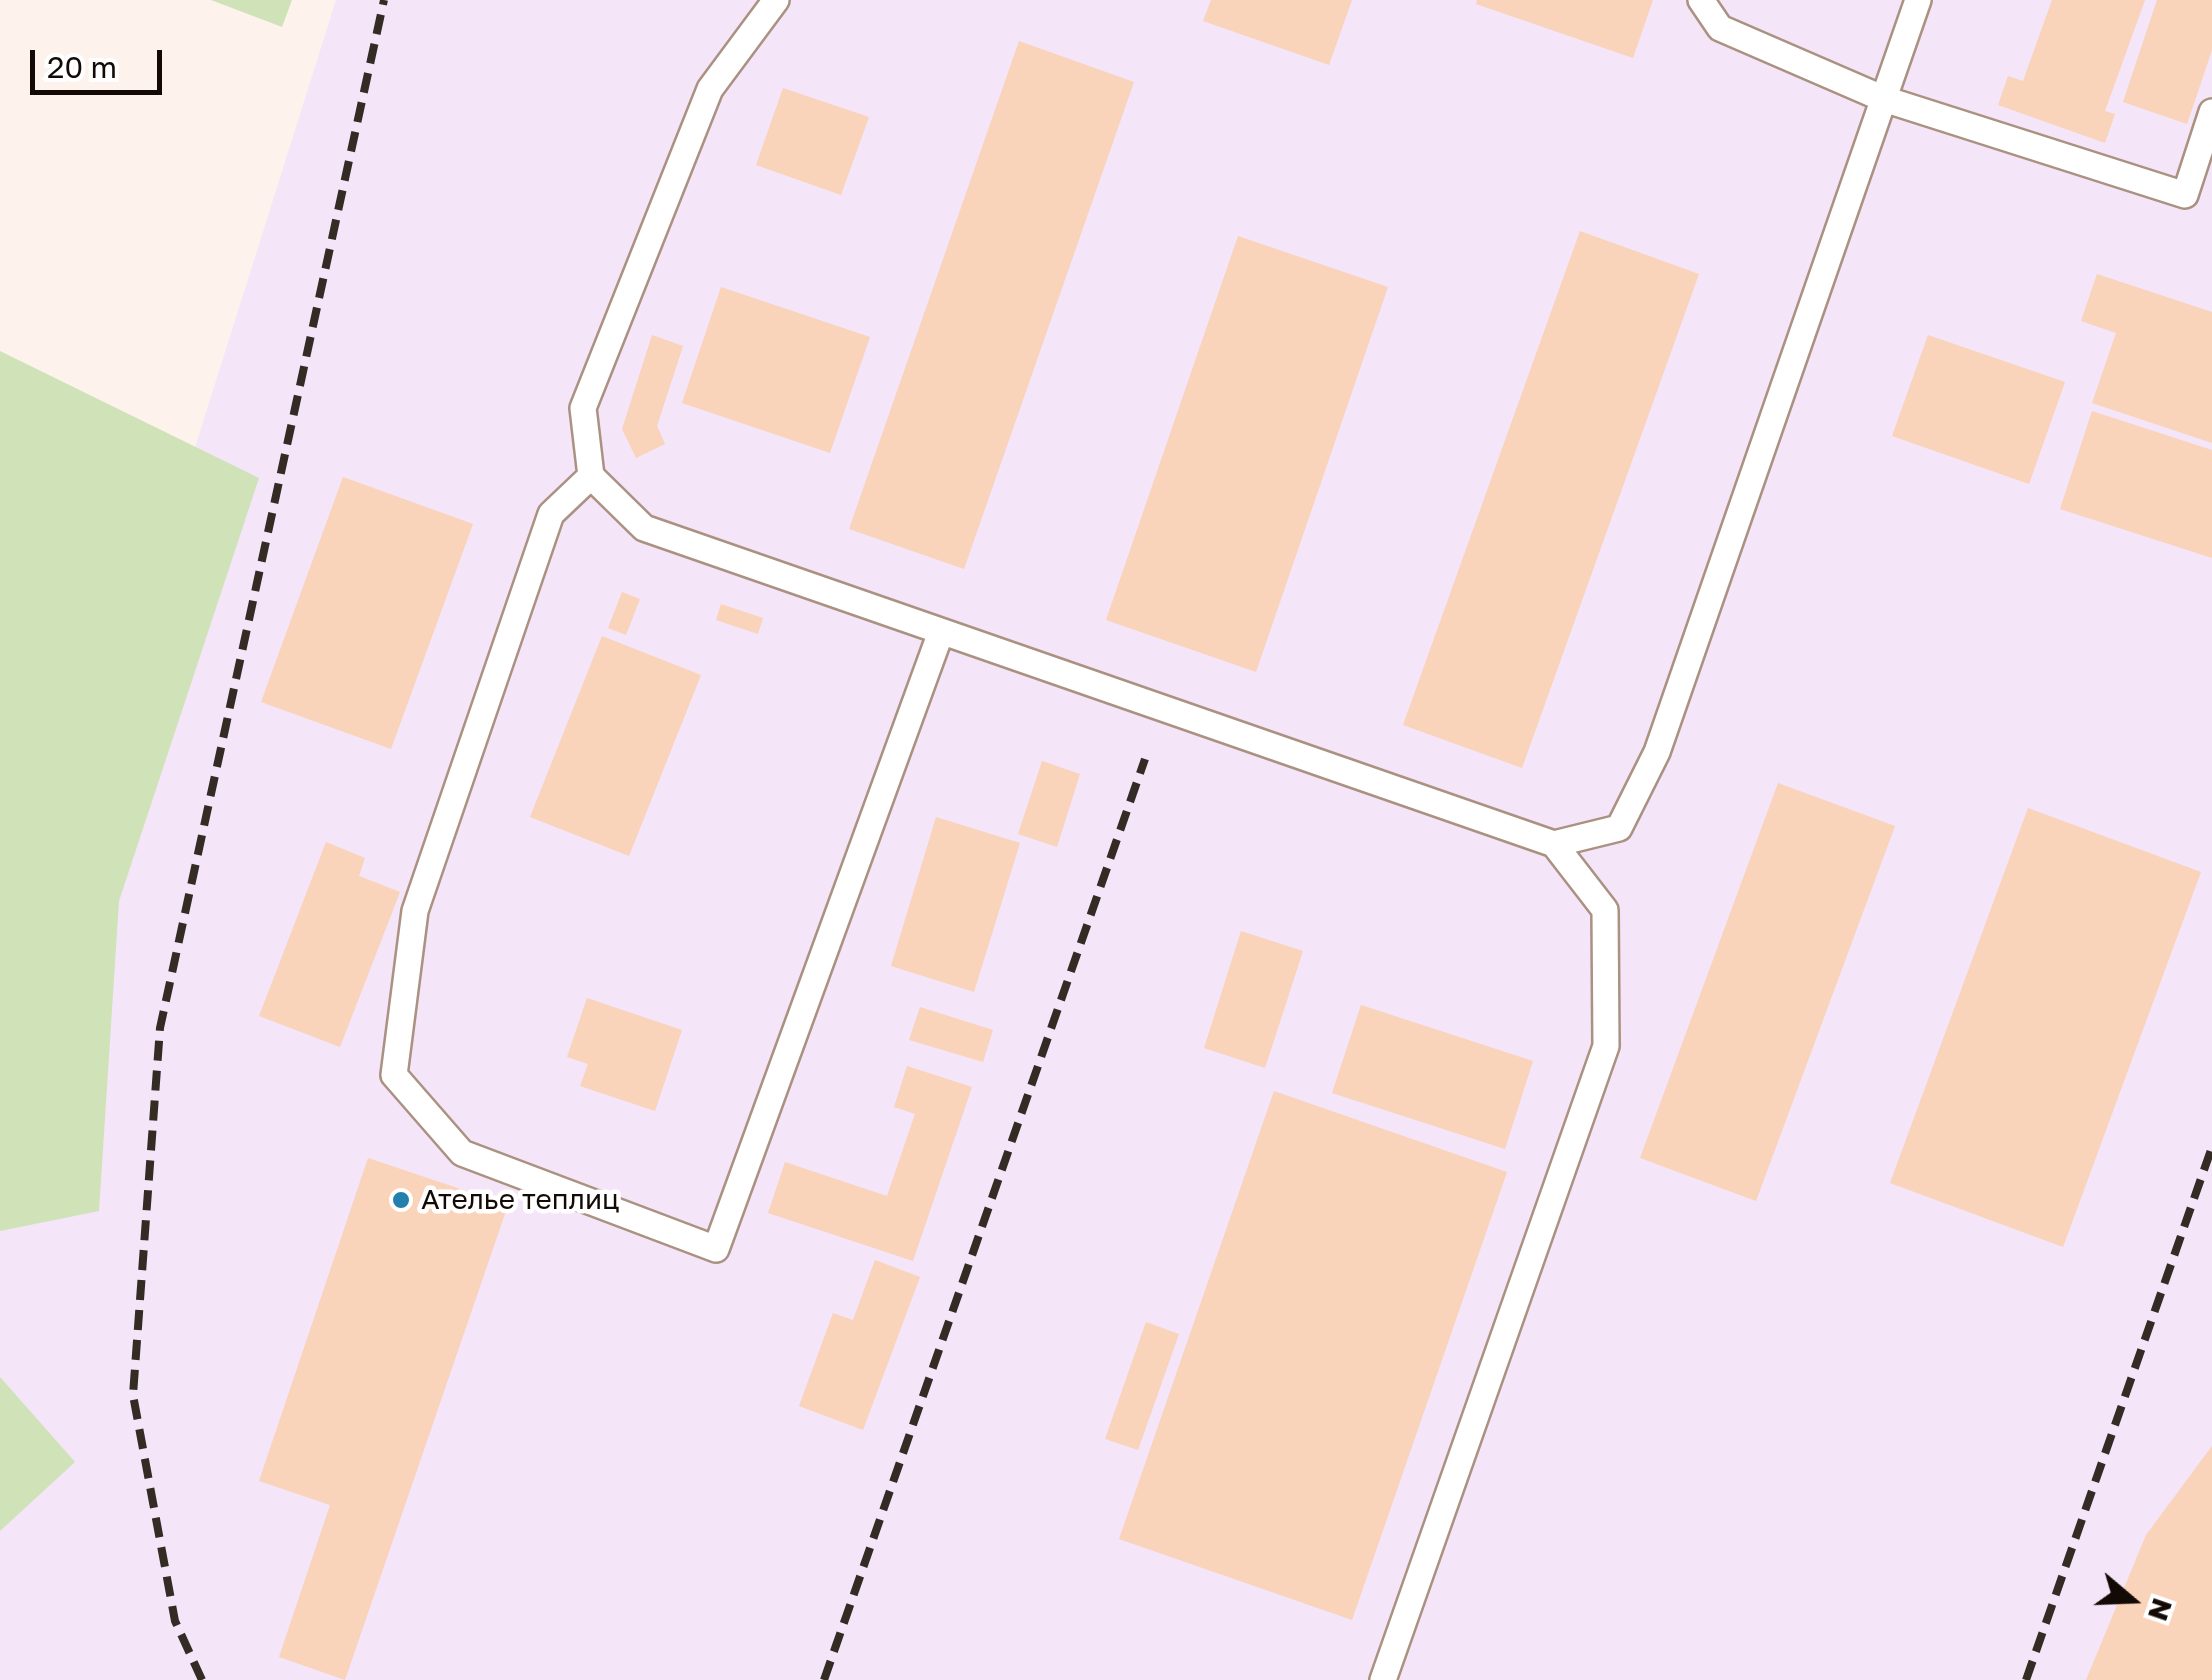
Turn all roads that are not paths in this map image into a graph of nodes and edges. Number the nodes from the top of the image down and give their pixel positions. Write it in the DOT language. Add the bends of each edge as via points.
graph roads {
  1 [pos="776,0"];
  2 [pos="1701,0"];
  3 [pos="1918,0"];
  4 [pos="1884,99"];
  5 [pos="2212,112"];
  6 [pos="591,476"];
  7 [pos="941,632"];
  8 [pos="1554,844"];
  9 [pos="1382,1680"];
  1 -- 6 [label="lane" via="710,90 583,408"];
  2 -- 4 [label="lane" via="1720,28"];
  3 -- 4 [label="lane"];
  4 -- 5 [label="lane" via="2185,194"];
  4 -- 8 [label="lane" via="1657,752 1618,828"];
  6 -- 7 [label="lane" via="644,528"];
  6 -- 7 [label="lane" via="551,514 416,910 394,1075 462,1153 716,1249"];
  7 -- 8 [label="lane"];
  8 -- 9 [label="lane" via="1605,910 1606,1046"];
}
